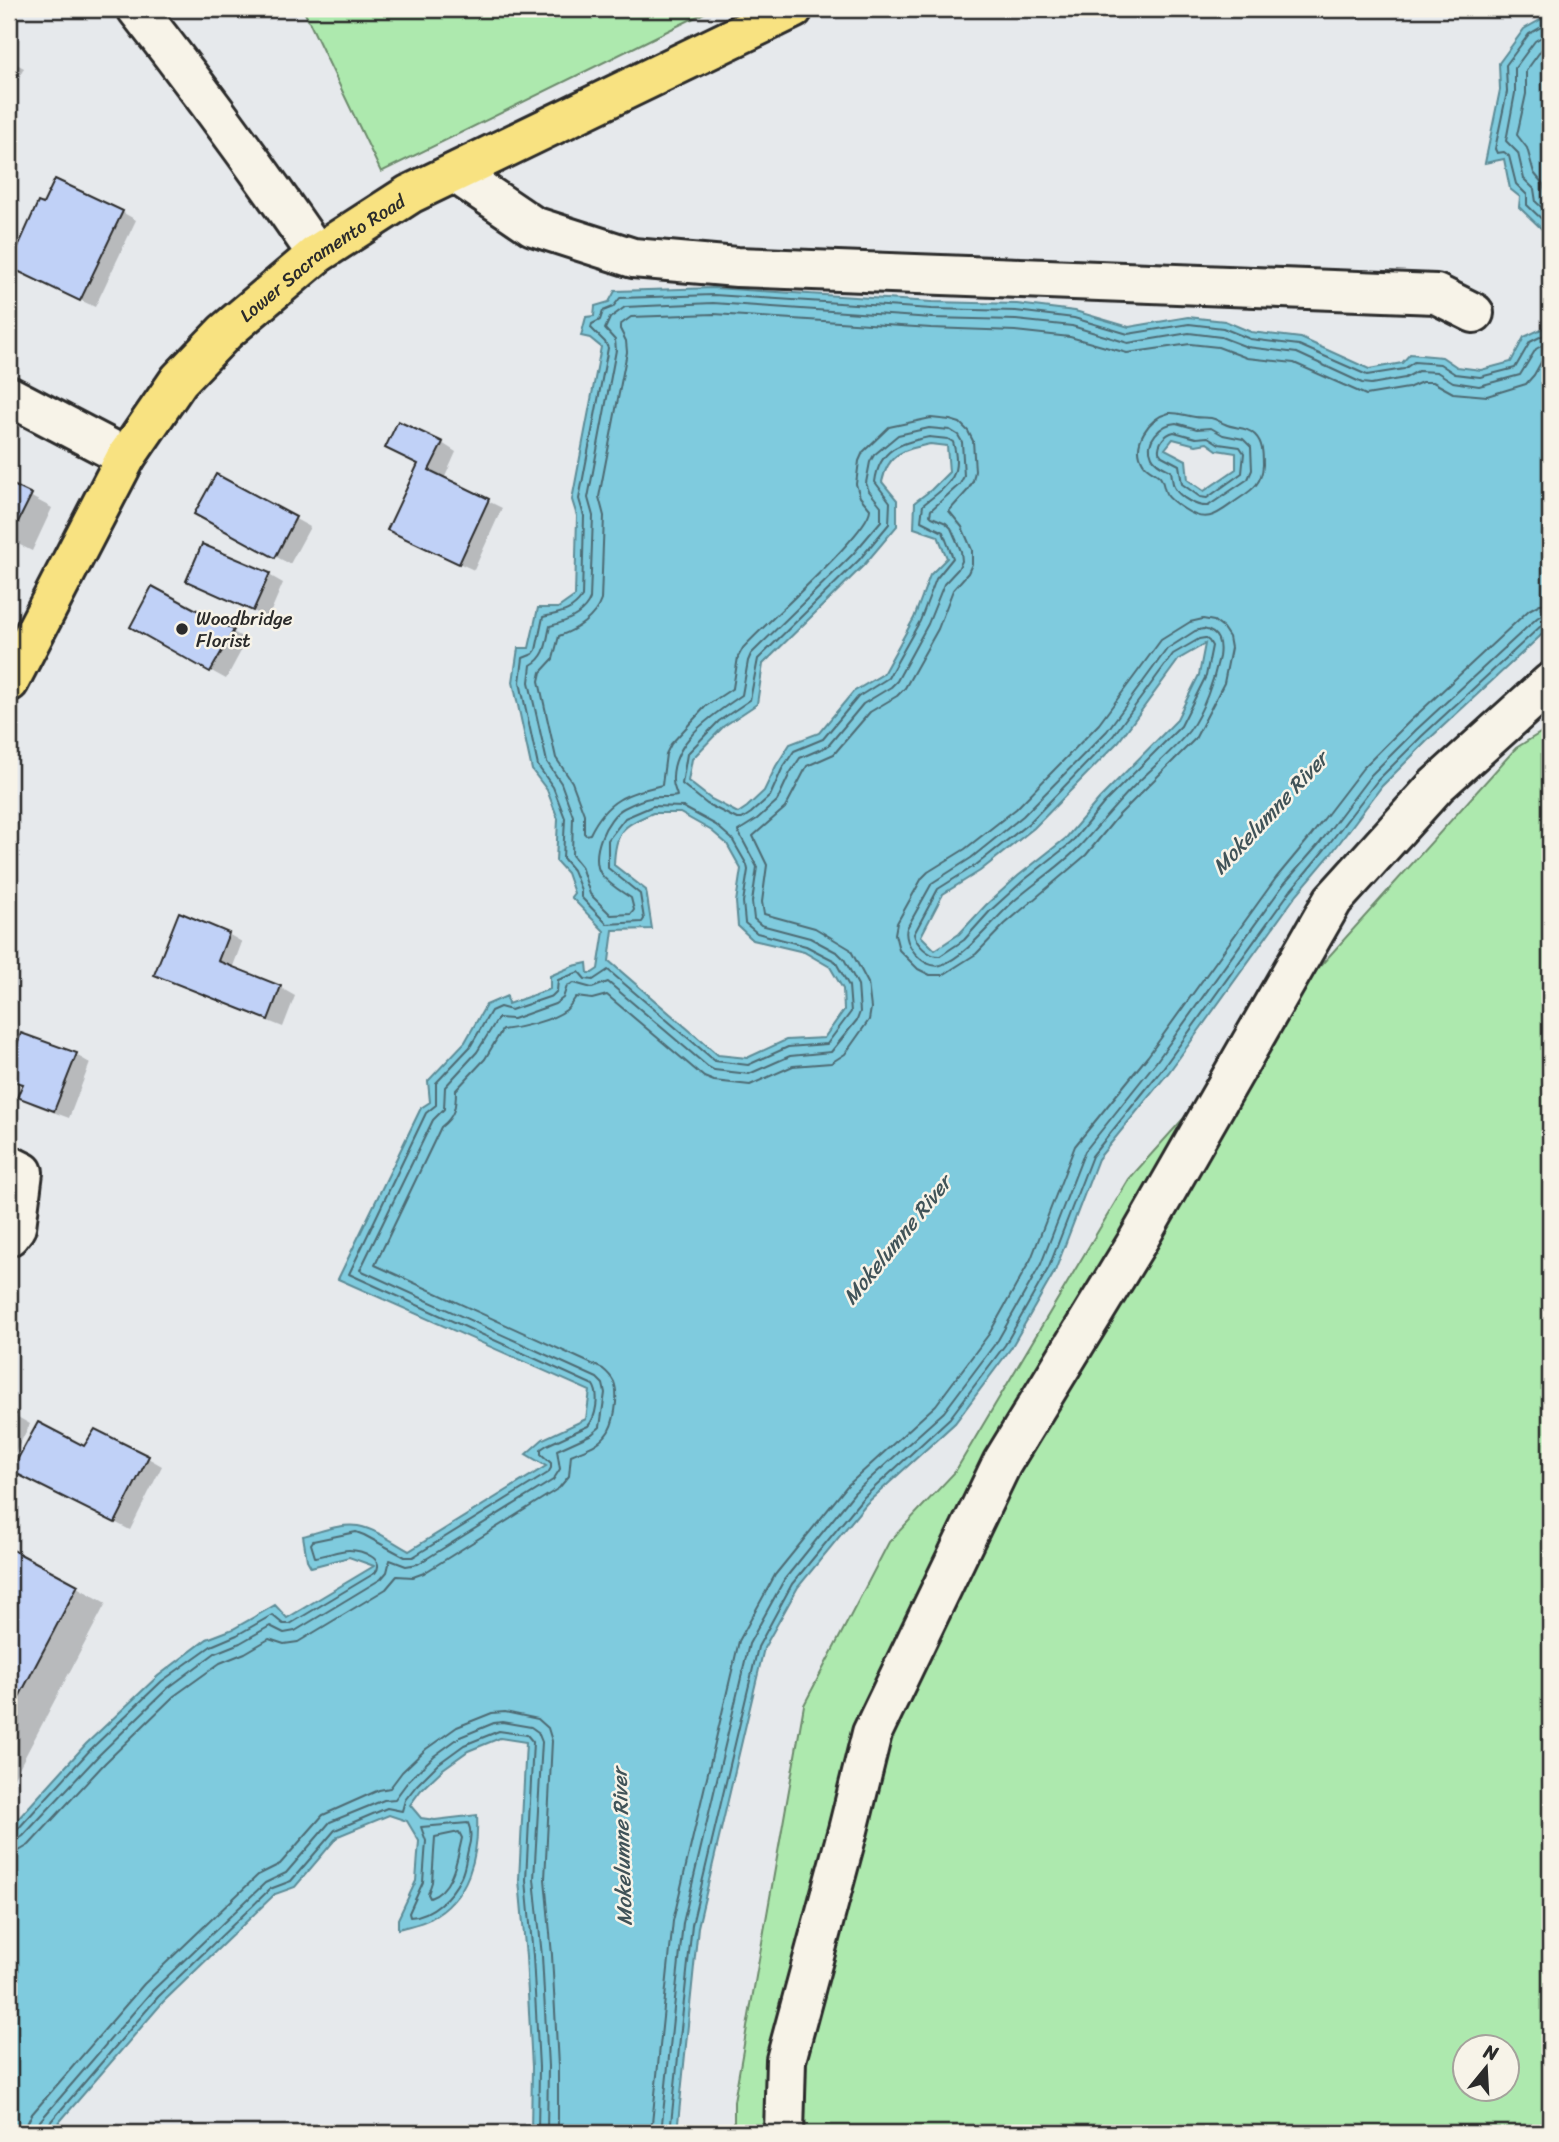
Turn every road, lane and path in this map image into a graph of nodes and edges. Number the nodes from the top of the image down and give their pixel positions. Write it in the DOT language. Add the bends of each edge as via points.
graph roads {
  1 [pos="137,9"];
  2 [pos="793,9"];
  3 [pos="455,173"];
  4 [pos="317,254"];
  5 [pos="1474,313"];
  6 [pos="9,396"];
  7 [pos="126,457"];
  8 [pos="9,682"];
  9 [pos="1550,683"];
  10 [pos="9,1165"];
  11 [pos="9,1236"];
  12 [pos="784,2133"];
  1 -- 4 [label="street"];
  2 -- 3 [label="main road, Lower Sacramento Road"];
  3 -- 4 [label="main road, Lower Sacramento Road" via="410,194"];
  3 -- 5 [label="street" via="533,226 633,258 751,267 1436,294"];
  4 -- 7 [label="main road, Lower Sacramento Road" via="225,332 179,380"];
  6 -- 7 [label="street"];
  7 -- 8 [label="main road, Lower Sacramento Road"];
  9 -- 12 [label="street" via="1437,785 1333,900 1137,1242 1002,1463 872,1733 786,2060"];
  10 -- 11 [label="street" via="23,1172 16,1227"];
}
